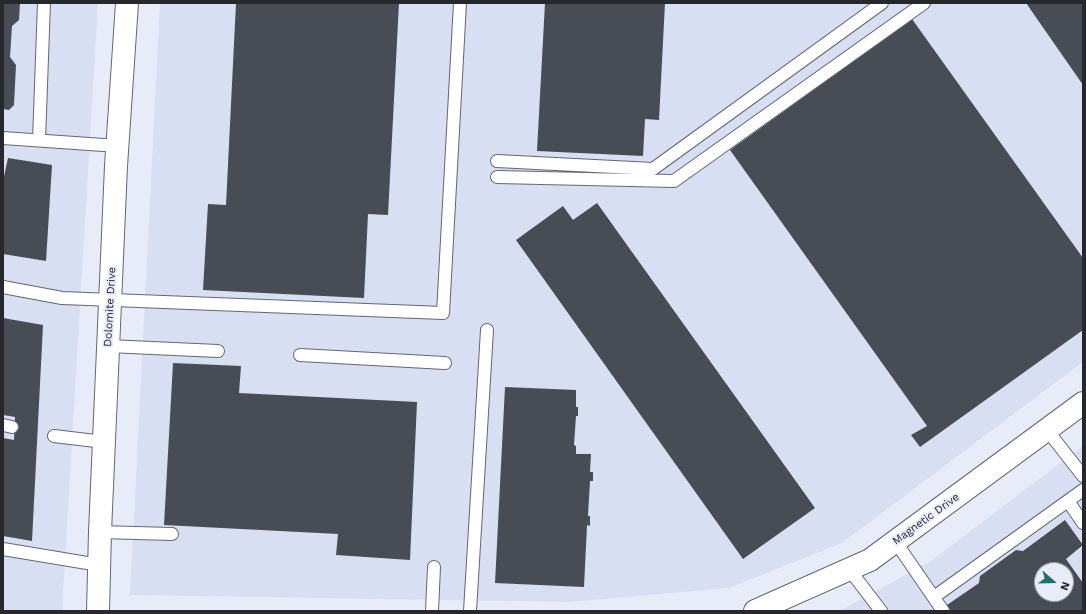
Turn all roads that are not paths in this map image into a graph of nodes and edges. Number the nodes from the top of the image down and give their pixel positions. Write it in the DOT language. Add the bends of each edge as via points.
graph roads {
  1 [pos="44,3"];
  2 [pos="127,3"];
  3 [pos="460,3"];
  4 [pos="882,3"];
  5 [pos="924,3"];
  6 [pos="3,138"];
  7 [pos="39,140"];
  8 [pos="118,146"];
  9 [pos="497,161"];
  10 [pos="497,177"];
  11 [pos="3,287"];
  12 [pos="111,299"];
  13 [pos="487,330"];
  14 [pos="108,346"];
  15 [pos="218,351"];
  16 [pos="300,355"];
  17 [pos="445,363"];
  18 [pos="1083,403"];
  19 [pos="1047,430"];
  20 [pos="54,436"];
  21 [pos="104,442"];
  22 [pos="1083,476"];
  23 [pos="1083,490"];
  24 [pos="1068,501"];
  25 [pos="1083,523"];
  26 [pos="100,532"];
  27 [pos="172,534"];
  28 [pos="896,541"];
  29 [pos="3,549"];
  30 [pos="98,565"];
  31 [pos="434,567"];
  32 [pos="849,569"];
  33 [pos="934,597"];
  34 [pos="98,611"];
  35 [pos="432,611"];
  36 [pos="470,611"];
  37 [pos="755,611"];
  38 [pos="881,611"];
  39 [pos="943,611"];
  1 -- 7 [label="lane"];
  2 -- 8 [label="street, Dolomite Drive"];
  3 -- 12 [label="lane" via="444,313"];
  4 -- 9 [label="lane" via="653,169"];
  5 -- 10 [label="lane" via="674,181"];
  6 -- 7 [label="lane"];
  7 -- 8 [label="lane"];
  8 -- 12 [label="street, Dolomite Drive"];
  11 -- 12 [label="lane" via="62,298"];
  12 -- 14 [label="street, Dolomite Drive"];
  13 -- 36 [label="lane"];
  14 -- 15 [label="lane"];
  14 -- 21 [label="street, Dolomite Drive"];
  16 -- 17 [label="lane"];
  18 -- 19 [label="street, Magnetic Drive"];
  19 -- 22 [label="lane"];
  19 -- 28 [label="street, Magnetic Drive"];
  20 -- 21 [label="lane"];
  21 -- 26 [label="street, Dolomite Drive"];
  23 -- 24 [label="lane"];
  24 -- 25 [label="lane"];
  24 -- 33 [label="lane"];
  26 -- 27 [label="lane"];
  26 -- 30 [label="street, Dolomite Drive"];
  28 -- 32 [label="street, Magnetic Drive" via="870,560"];
  28 -- 33 [label="lane"];
  29 -- 30 [label="lane"];
  30 -- 34 [label="street, Dolomite Drive"];
  31 -- 35 [label="lane"];
  32 -- 37 [label="street, Magnetic Drive"];
  32 -- 38 [label="lane"];
  33 -- 39 [label="lane"];
}
